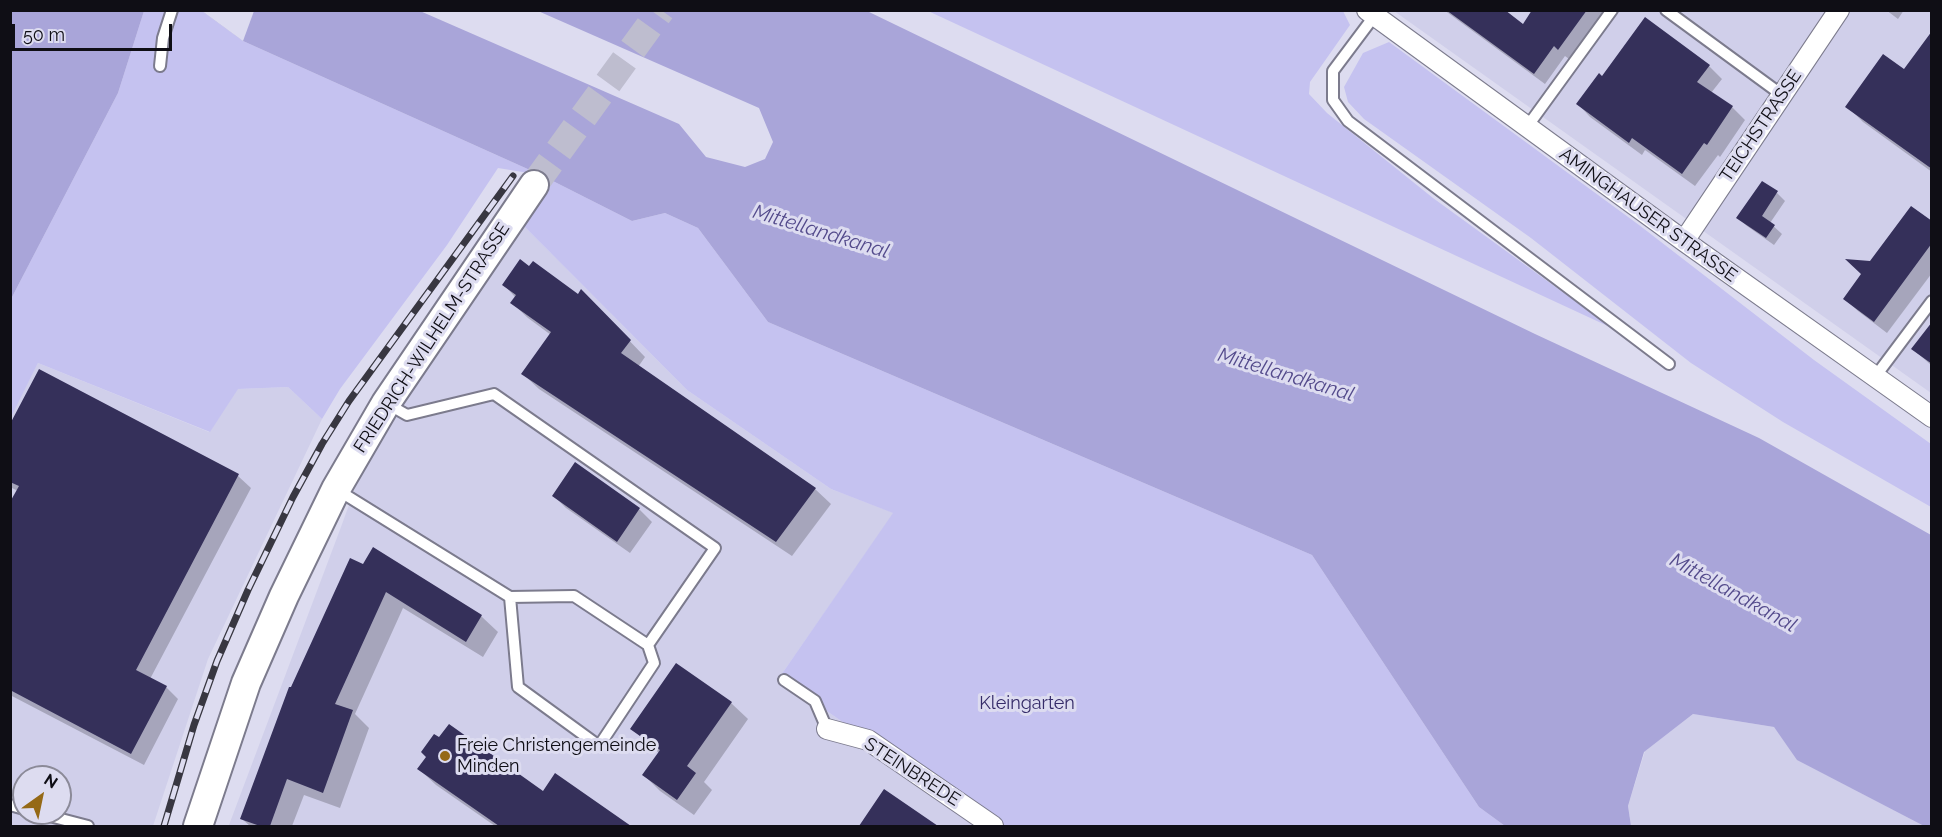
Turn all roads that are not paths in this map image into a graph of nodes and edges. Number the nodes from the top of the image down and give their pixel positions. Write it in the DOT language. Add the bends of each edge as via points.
graph roads {
  1 [pos="172,10"];
  2 [pos="1612,10"];
  3 [pos="1666,10"];
  4 [pos="1839,10"];
  5 [pos="1371,12"];
  6 [pos="160,66"];
  7 [pos="1782,95"];
  8 [pos="1527,127"];
  9 [pos="534,185"];
  10 [pos="1684,241"];
  11 [pos="1932,301"];
  12 [pos="1669,364"];
  13 [pos="1875,377"];
  14 [pos="386,403"];
  15 [pos="1932,417"];
  16 [pos="336,489"];
  17 [pos="510,597"];
  18 [pos="648,645"];
  19 [pos="784,680"];
  20 [pos="827,729"];
  21 [pos="72,822"];
  22 [pos="88,826"];
  23 [pos="198,826"];
  24 [pos="993,826"];
  1 -- 6 [label="lane"];
  2 -- 8 [label="lane"];
  3 -- 7 [label="lane"];
  4 -- 7 [label="street, TEICHSTRASSE"];
  5 -- 8 [label="street, AMINGHAUSER STRASSE"];
  5 -- 12 [label="lane" via="1332,72 1333,100 1348,122"];
  7 -- 10 [label="street, TEICHSTRASSE"];
  8 -- 10 [label="street, AMINGHAUSER STRASSE"];
  9 -- 14 [label="street, FRIEDRICH-WILHELM-STRASSE"];
  10 -- 13 [label="street, AMINGHAUSER STRASSE"];
  11 -- 13 [label="lane"];
  13 -- 15 [label="street, AMINGHAUSER STRASSE"];
  14 -- 16 [label="street, FRIEDRICH-WILHELM-STRASSE"];
  14 -- 18 [label="lane" via="406,415 494,394 715,548"];
  16 -- 17 [label="lane"];
  16 -- 23 [label="street, FRIEDRICH-WILHELM-STRASSE" via="246,683"];
  17 -- 18 [label="lane" via="574,596"];
  17 -- 18 [label="lane" via="518,687 599,746 654,663"];
  19 -- 20 [label="lane" via="815,700"];
  20 -- 24 [label="street, STEINBREDE" via="868,740"];
  21 -- 22 [label="lane"];
}
